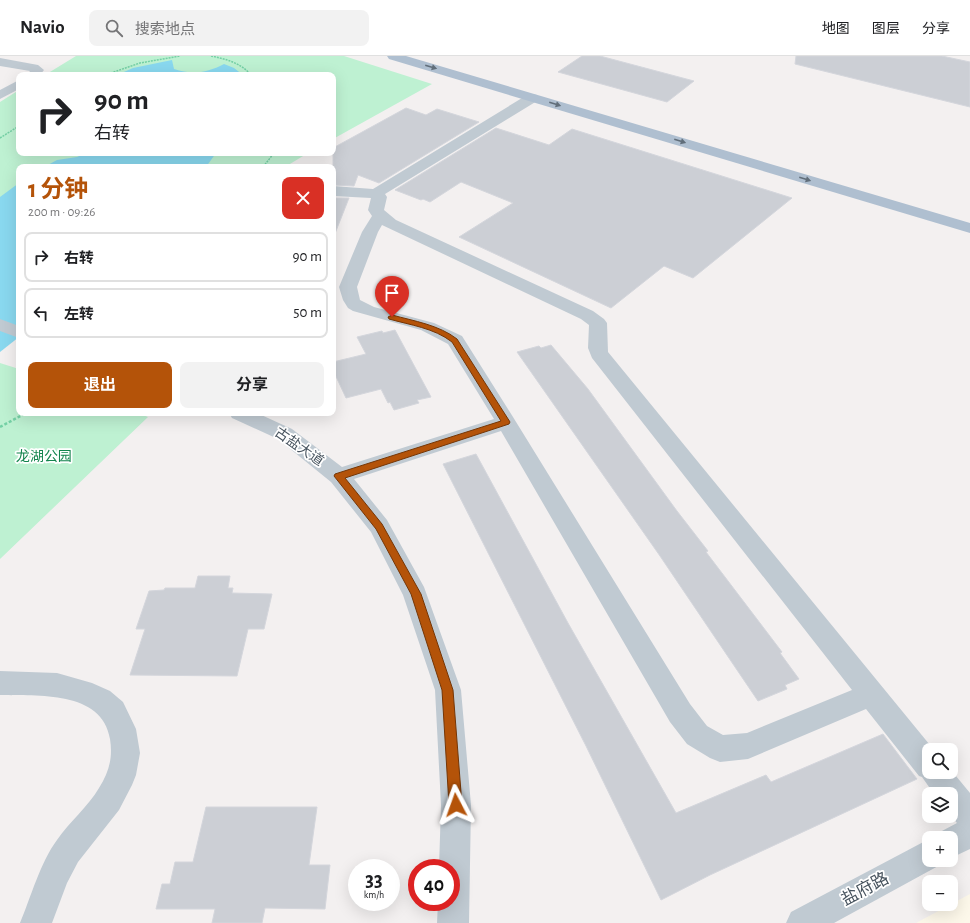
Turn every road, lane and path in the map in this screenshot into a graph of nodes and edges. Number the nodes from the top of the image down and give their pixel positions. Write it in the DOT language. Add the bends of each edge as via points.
graph roads {
  1 [pos="180,56"];
  2 [pos="211,56"];
  3 [pos="394,56"];
  4 [pos="429,56"];
  5 [pos="0,62"];
  6 [pos="36,72"];
  7 [pos="114,72"];
  8 [pos="248,72"];
  9 [pos="16,86"];
  10 [pos="0,95"];
  11 [pos="532,98"];
  12 [pos="16,128"];
  13 [pos="0,138"];
  14 [pos="272,156"];
  15 [pos="265,164"];
  16 [pos="336,191"];
  17 [pos="377,193"];
  18 [pos="909,196"];
  19 [pos="380,216"];
  20 [pos="970,228"];
  21 [pos="0,325"];
  22 [pos="16,331"];
  23 [pos="20,416"];
  24 [pos="246,416"];
  25 [pos="506,422"];
  26 [pos="0,427"];
  27 [pos="338,476"];
  28 [pos="0,683"];
  29 [pos="871,694"];
  30 [pos="922,757"];
  31 [pos="940,779"];
  32 [pos="970,816"];
  33 [pos="970,832"];
  34 [pos="958,839"];
  35 [pos="922,858"];
  36 [pos="36,923"];
  37 [pos="453,923"];
  38 [pos="802,923"];
  1 -- 7 [label="path" via="140,63"];
  2 -- 8 [label="path" via="230,62"];
  3 -- 11 [label="main road, one-way"];
  4 -- 18 [label="main road"];
  5 -- 6 [label="street" via="34,68 38,70"];
  9 -- 10 [label="street"];
  11 -- 17 [label="street"];
  11 -- 20 [label="main road, one-way"];
  12 -- 13 [label="path"];
  14 -- 15 [label="path"];
  16 -- 17 [label="street"];
  17 -- 19 [label="street" via="379,197 376,210"];
  19 -- 25 [label="street" via="370,232 348,287 348,294 354,304 366,310 447,334 455,340"];
  19 -- 29 [label="street" via="390,223 587,315 598,323 599,354"];
  21 -- 22 [label="street"];
  23 -- 26 [label="path"];
  24 -- 27 [label="street, 古盐大道" via="285,434"];
  25 -- 27 [label="street"];
  25 -- 29 [label="street" via="680,713 697,736 720,748 748,746"];
  27 -- 37 [label="street, 古盐大道" via="379,526 416,594 448,690 456,805"];
  28 -- 36 [label="street" via="57,685 100,700 113,711 122,729 126,753 122,775 109,800 67,851"];
  29 -- 30 [label="street"];
  31 -- 32 [label="street"];
  33 -- 34 [label="street"];
  35 -- 38 [label="street, 盐府路"];
}
